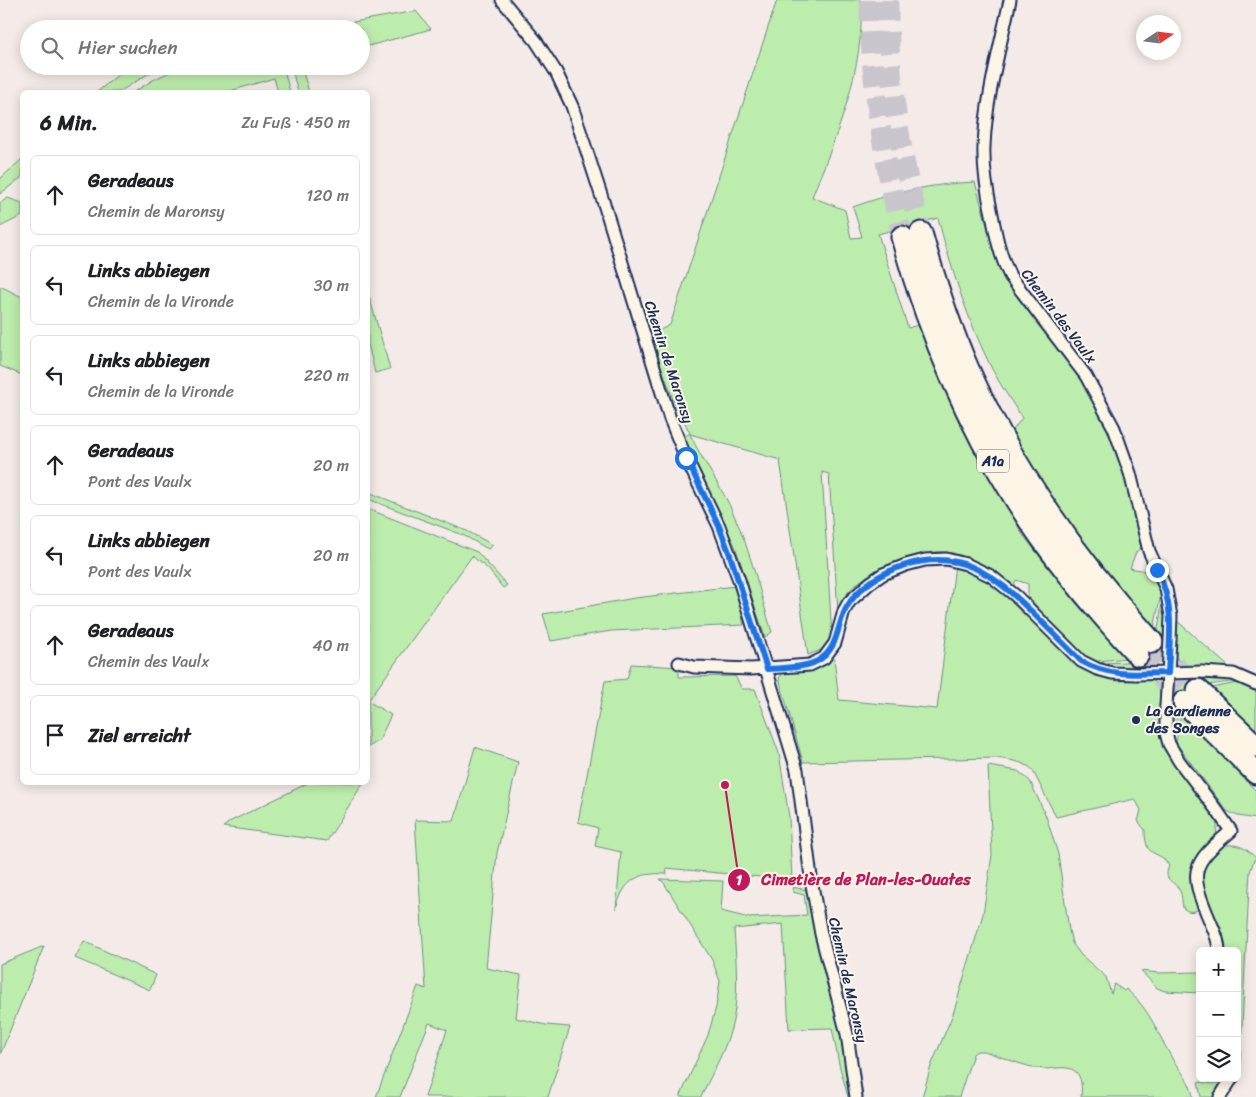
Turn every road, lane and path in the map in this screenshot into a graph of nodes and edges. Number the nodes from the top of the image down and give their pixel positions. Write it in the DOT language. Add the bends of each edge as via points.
graph roads {
  1 [pos="502,0"];
  2 [pos="1010,0"];
  3 [pos="911,235"];
  4 [pos="1149,653"];
  5 [pos="679,663"];
  6 [pos="767,669"];
  7 [pos="1168,673"];
  8 [pos="1256,684"];
  9 [pos="1187,693"];
  10 [pos="1256,746"];
  11 [pos="1256,773"];
  12 [pos="1219,947"];
  13 [pos="1229,1082"];
  14 [pos="856,1097"];
  15 [pos="1220,1097"];
  1 -- 6 [label="street, Chemin de Maronsy" via="536,41 572,106 670,419 729,552"];
  2 -- 4 [label="street, Chemin des Vaulx" via="989,99 984,147 996,241 1010,276 1086,376 1114,428 1130,473 1149,551 1166,589 1171,616"];
  3 -- 4 [label="highway, A1a" via="914,282 936,343 994,464 1031,523 1079,588"];
  4 -- 6 [label="street" via="1112,673 1097,669 1081,661 1016,596 991,576 966,564 925,560 883,574 850,602 834,643 824,658 810,665"];
  4 -- 7 [label="street, bridge"];
  4 -- 7 [label="street, Chemin des Vaulx, bridge"];
  5 -- 6 [label="street" via="694,668"];
  6 -- 14 [label="street, Chemin de Maronsy" via="797,770 812,885 847,1034"];
  7 -- 9 [label="street, Chemin des Vaulx, bridge"];
  7 -- 9 [label="street, bridge"];
  8 -- 9 [label="street" via="1233,674"];
  9 -- 10 [label="highway"];
  9 -- 11 [label="highway"];
  9 -- 12 [label="street, Chemin des Vaulx" via="1166,733 1169,744 1231,831 1210,849 1197,874 1198,890"];
  13 -- 15 [label="street"];
}
